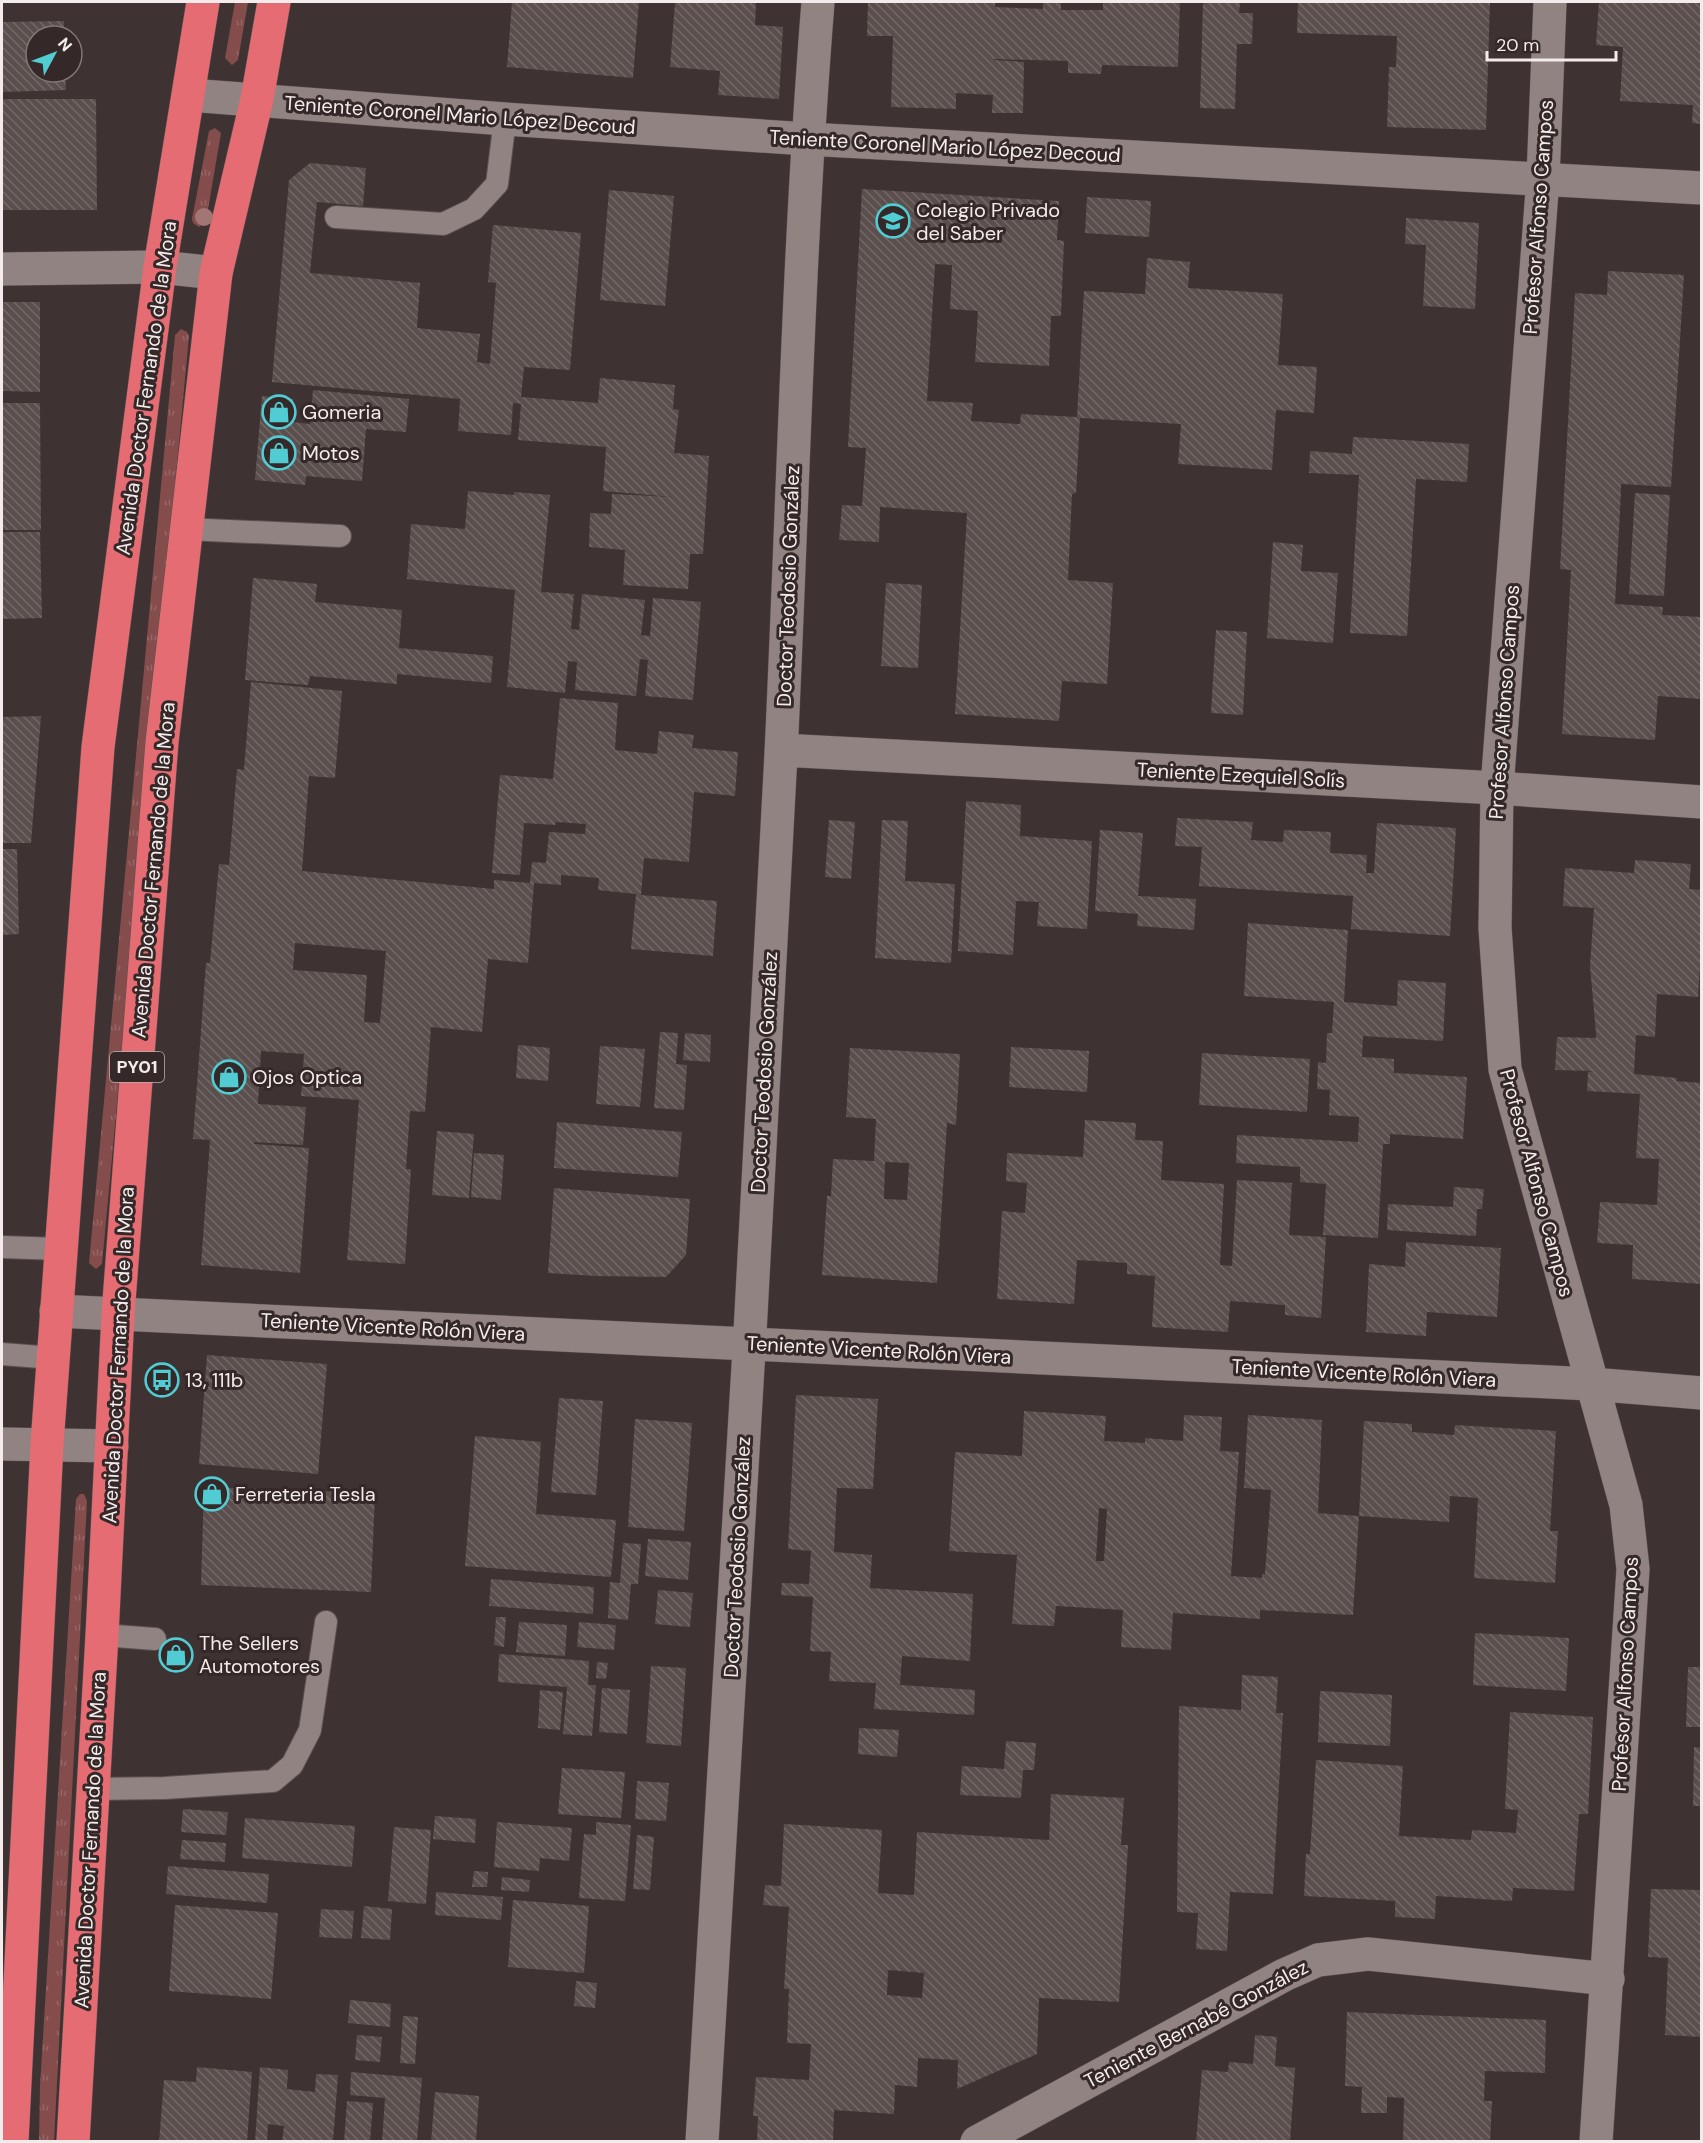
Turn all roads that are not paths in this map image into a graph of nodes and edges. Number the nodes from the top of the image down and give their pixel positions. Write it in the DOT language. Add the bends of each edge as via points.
graph roads {
  1 [pos="202,2"];
  2 [pos="274,2"];
  3 [pos="818,2"];
  4 [pos="1550,2"];
  5 [pos="189,95"];
  6 [pos="257,99"];
  7 [pos="505,119"];
  8 [pos="807,138"];
  9 [pos="1542,178"];
  10 [pos="1701,188"];
  11 [pos="336,218"];
  12 [pos="160,267"];
  13 [pos="2,269"];
  14 [pos="216,273"];
  15 [pos="186,529"];
  16 [pos="340,536"];
  17 [pos="781,750"];
  18 [pos="1497,788"];
  19 [pos="1701,801"];
  20 [pos="2,1247"];
  21 [pos="60,1250"];
  22 [pos="56,1311"];
  23 [pos="118,1314"];
  24 [pos="750,1344"];
  25 [pos="2,1354"];
  26 [pos="53,1358"];
  27 [pos="1591,1384"];
  28 [pos="1701,1393"];
  29 [pos="2,1444"];
  30 [pos="47,1444"];
  31 [pos="112,1446"];
  32 [pos="326,1622"];
  33 [pos="102,1635"];
  34 [pos="155,1639"];
  35 [pos="93,1789"];
  36 [pos="1608,1979"];
  37 [pos="12,2142"];
  38 [pos="73,2142"];
  39 [pos="702,2142"];
  40 [pos="977,2142"];
  41 [pos="1596,2142"];
  1 -- 5 [label="highway, Avenida Doctor Fernando de la Mora"];
  2 -- 6 [label="highway, Avenida Doctor Fernando de la Mora / PY01"];
  3 -- 8 [label="street, Doctor Teodosio González"];
  4 -- 9 [label="street, Profesor Alfonso Campos"];
  5 -- 6 [label="street, Teniente Coronel Mario López Decoud"];
  5 -- 12 [label="highway, Avenida Doctor Fernando de la Mora"];
  6 -- 7 [label="street, Teniente Coronel Mario López Decoud"];
  6 -- 14 [label="highway, Avenida Doctor Fernando de la Mora / PY01"];
  7 -- 8 [label="street, Teniente Coronel Mario López Decoud"];
  7 -- 11 [label="lane" via="497,184 474,209 443,224"];
  8 -- 9 [label="street, Teniente Coronel Mario López Decoud"];
  8 -- 17 [label="street, Doctor Teodosio González"];
  9 -- 10 [label="street, Teniente Coronel Mario López Decoud"];
  9 -- 18 [label="street, Profesor Alfonso Campos"];
  12 -- 13 [label="street"];
  12 -- 14 [label="street"];
  12 -- 21 [label="highway, Avenida Doctor Fernando de la Mora" via="98,747"];
  14 -- 15 [label="highway, Avenida Doctor Fernando de la Mora / PY01"];
  15 -- 16 [label="lane"];
  15 -- 23 [label="highway, Avenida Doctor Fernando de la Mora / PY01" via="162,742"];
  17 -- 18 [label="street, Teniente Ezequiel Solís"];
  17 -- 24 [label="street, Doctor Teodosio González"];
  18 -- 19 [label="street, Teniente Ezequiel Solís"];
  18 -- 27 [label="street, Profesor Alfonso Campos" via="1495,928 1504,1070"];
  20 -- 21 [label="lane"];
  21 -- 22 [label="highway, Avenida Doctor Fernando de la Mora"];
  22 -- 23 [label="street, Teniente Vicente Rolón Viera"];
  22 -- 26 [label="highway, Avenida Doctor Fernando de la Mora"];
  23 -- 24 [label="street, Teniente Vicente Rolón Viera"];
  23 -- 31 [label="highway, Avenida Doctor Fernando de la Mora / PY01"];
  24 -- 27 [label="street, Teniente Vicente Rolón Viera"];
  24 -- 39 [label="street, Doctor Teodosio González"];
  25 -- 26 [label="lane"];
  26 -- 30 [label="highway, Avenida Doctor Fernando de la Mora"];
  27 -- 28 [label="street, Teniente Vicente Rolón Viera"];
  27 -- 36 [label="street, Profesor Alfonso Campos" via="1626,1505 1633,1569"];
  29 -- 30 [label="street"];
  30 -- 31 [label="street"];
  30 -- 37 [label="highway, Avenida Doctor Fernando de la Mora"];
  31 -- 33 [label="highway, Avenida Doctor Fernando de la Mora / PY01"];
  32 -- 35 [label="lane" via="310,1730 292,1765 273,1781"];
  33 -- 34 [label="lane"];
  33 -- 35 [label="highway, Avenida Doctor Fernando de la Mora / PY01"];
  35 -- 38 [label="highway, Avenida Doctor Fernando de la Mora / PY01"];
  36 -- 40 [label="street, Teniente Bernabé González" via="1368,1954 1318,1960"];
  36 -- 41 [label="street, Profesor Alfonso Campos"];
}
